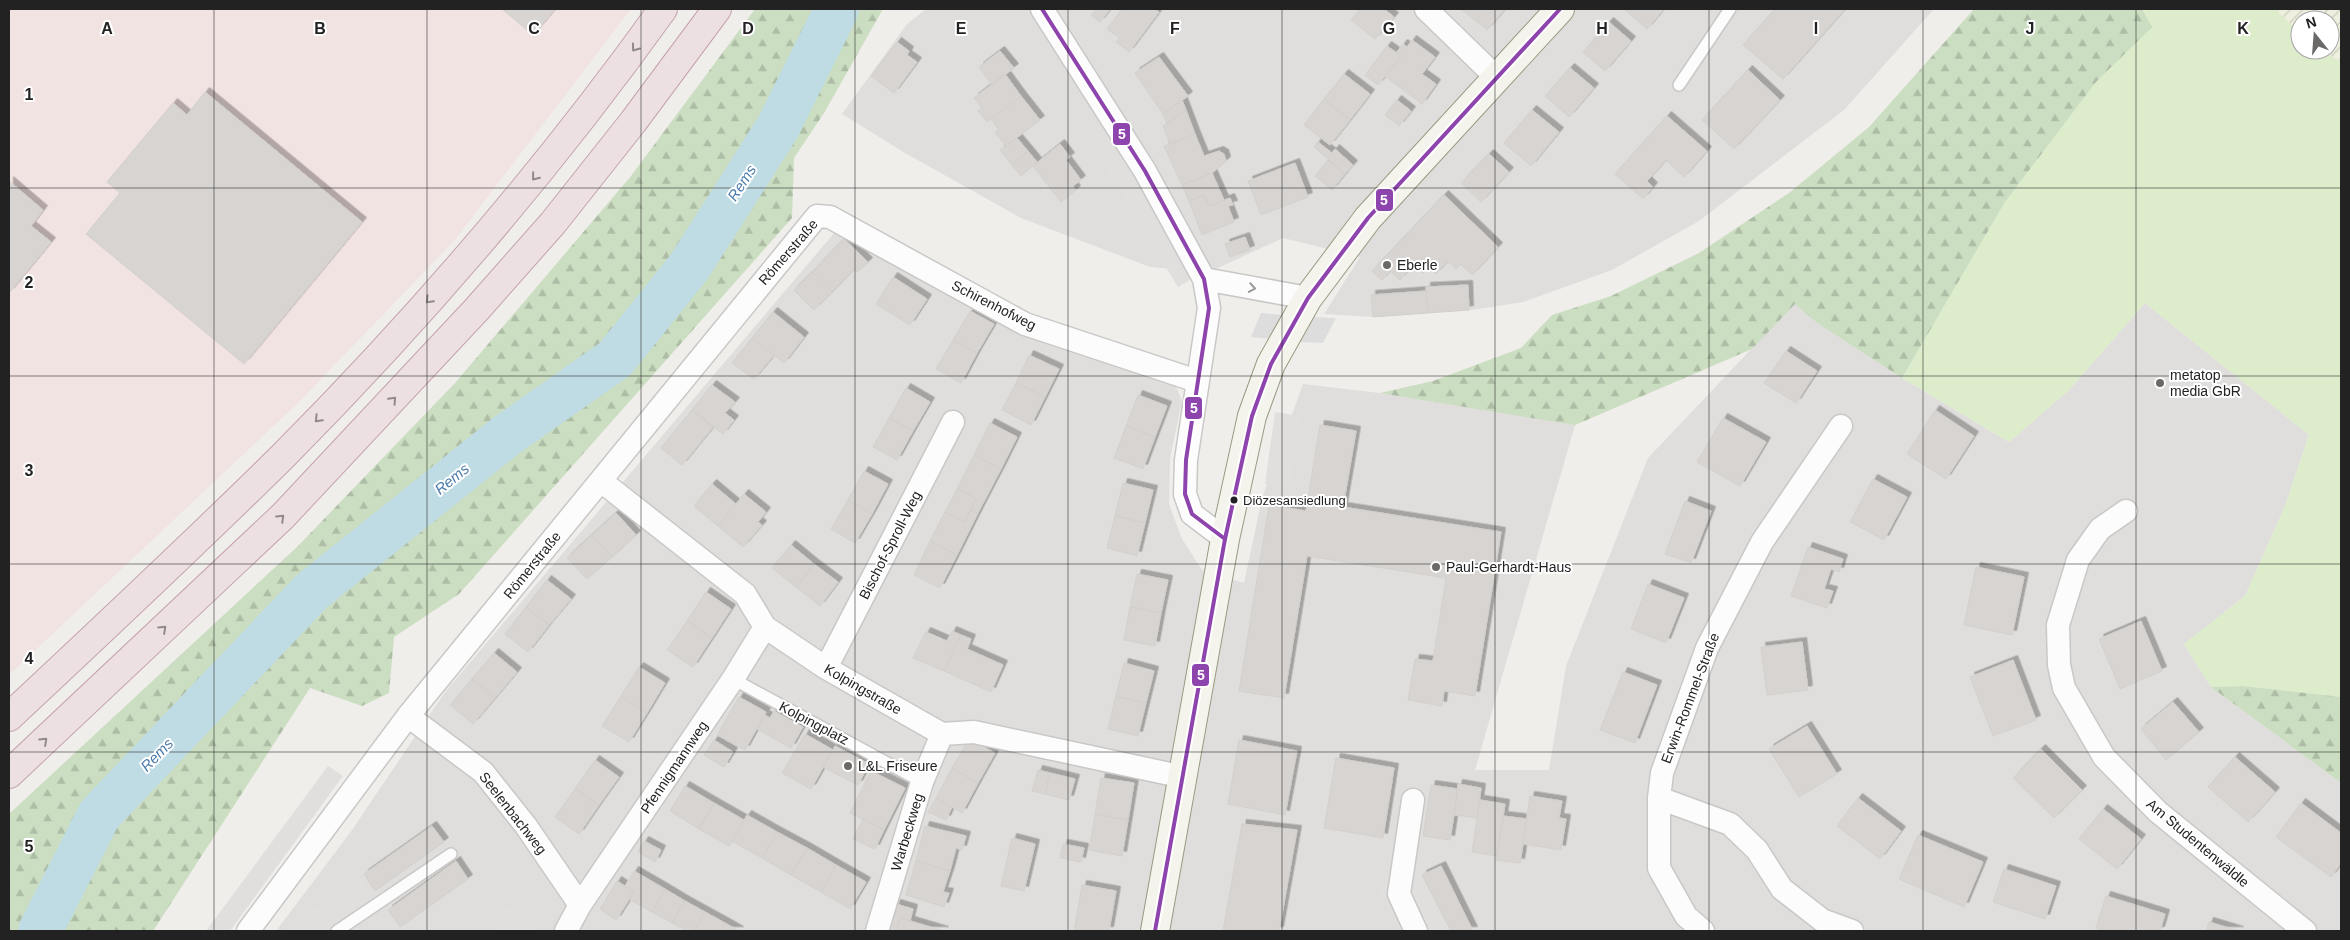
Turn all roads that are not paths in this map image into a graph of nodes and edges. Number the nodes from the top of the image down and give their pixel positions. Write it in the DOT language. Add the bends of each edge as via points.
graph roads {
  1 [pos="663,9"];
  2 [pos="717,9"];
  3 [pos="1042,9"];
  4 [pos="1426,9"];
  5 [pos="1560,9"];
  6 [pos="1730,9"];
  7 [pos="1498,79"];
  8 [pos="1679,85"];
  9 [pos="830,217"];
  10 [pos="1204,279"];
  11 [pos="1308,298"];
  12 [pos="1197,380"];
  13 [pos="953,422"];
  14 [pos="1841,426"];
  15 [pos="601,481"];
  16 [pos="2126,511"];
  17 [pos="1225,539"];
  18 [pos="765,627"];
  19 [pos="826,668"];
  20 [pos="733,679"];
  21 [pos="408,716"];
  22 [pos="9,717"];
  23 [pos="942,734"];
  24 [pos="9,774"];
  25 [pos="1184,777"];
  26 [pos="922,782"];
  27 [pos="1659,798"];
  28 [pos="1413,800"];
  29 [pos="451,854"];
  30 [pos="580,905"];
  31 [pos="248,931"];
  32 [pos="337,931"];
  33 [pos="566,931"];
  34 [pos="877,931"];
  35 [pos="1155,931"];
  36 [pos="1416,931"];
  37 [pos="1704,931"];
  38 [pos="1852,931"];
  39 [pos="2305,931"];
  1 -- 22 [label="highway, one-way" via="516,201 360,375 262,476"];
  24 -- 2 [label="highway, one-way" via="283,516 470,316 559,215"];
  3 -- 10 [label="street" via="1145,171"];
  4 -- 7 [label="street"];
  5 -- 7 [label="street"];
  6 -- 8 [label="lane"];
  7 -- 11 [label="street" via="1368,218"];
  9 -- 12 [label="street, Schirenhofweg" via="1025,324"];
  9 -- 15 [label="street, Römerstraße" via="817,216 807,227"];
  10 -- 11 [label="street, one-way"];
  10 -- 12 [label="street" via="1209,308"];
  11 -- 17 [label="street" via="1271,364 1252,416"];
  12 -- 17 [label="street" via="1186,460 1185,494 1192,514"];
  13 -- 19 [label="street, Bischof-Sproll-Weg"];
  14 -- 27 [label="street, Erwin-Rommel-Straße" via="1762,542 1707,648 1662,773"];
  15 -- 18 [label="street, Kolpingstraße" via="745,594"];
  15 -- 21 [label="street, Römerstraße"];
  16 -- 39 [label="street, Am Studentenwäldle" via="2100,528 2078,560 2058,625 2059,665 2064,688 2104,757 2158,812"];
  17 -- 25 [label="street"];
  18 -- 19 [label="street, Kolpingstraße"];
  18 -- 20 [label="street, Pfennigmannweg"];
  19 -- 23 [label="street, Kolpingstraße"];
  20 -- 26 [label="lane, Kolpingplatz"];
  20 -- 30 [label="street, Pfennigmannweg"];
  21 -- 30 [label="street, Seelenbachweg" via="483,772 526,826"];
  21 -- 31 [label="street, Römerstraße"];
  23 -- 25 [label="street" via="974,732"];
  23 -- 26 [label="street, Warbeckweg"];
  25 -- 35 [label="street"];
  26 -- 34 [label="street, Warbeckweg"];
  27 -- 37 [label="street, Erwin-Rommel-Straße" via="1659,868 1686,916"];
  27 -- 38 [label="street" via="1730,824 1757,850 1782,890 1822,920"];
  28 -- 36 [label="street" via="1399,894"];
  29 -- 32 [label="lane"];
  30 -- 33 [label="street"];
}
